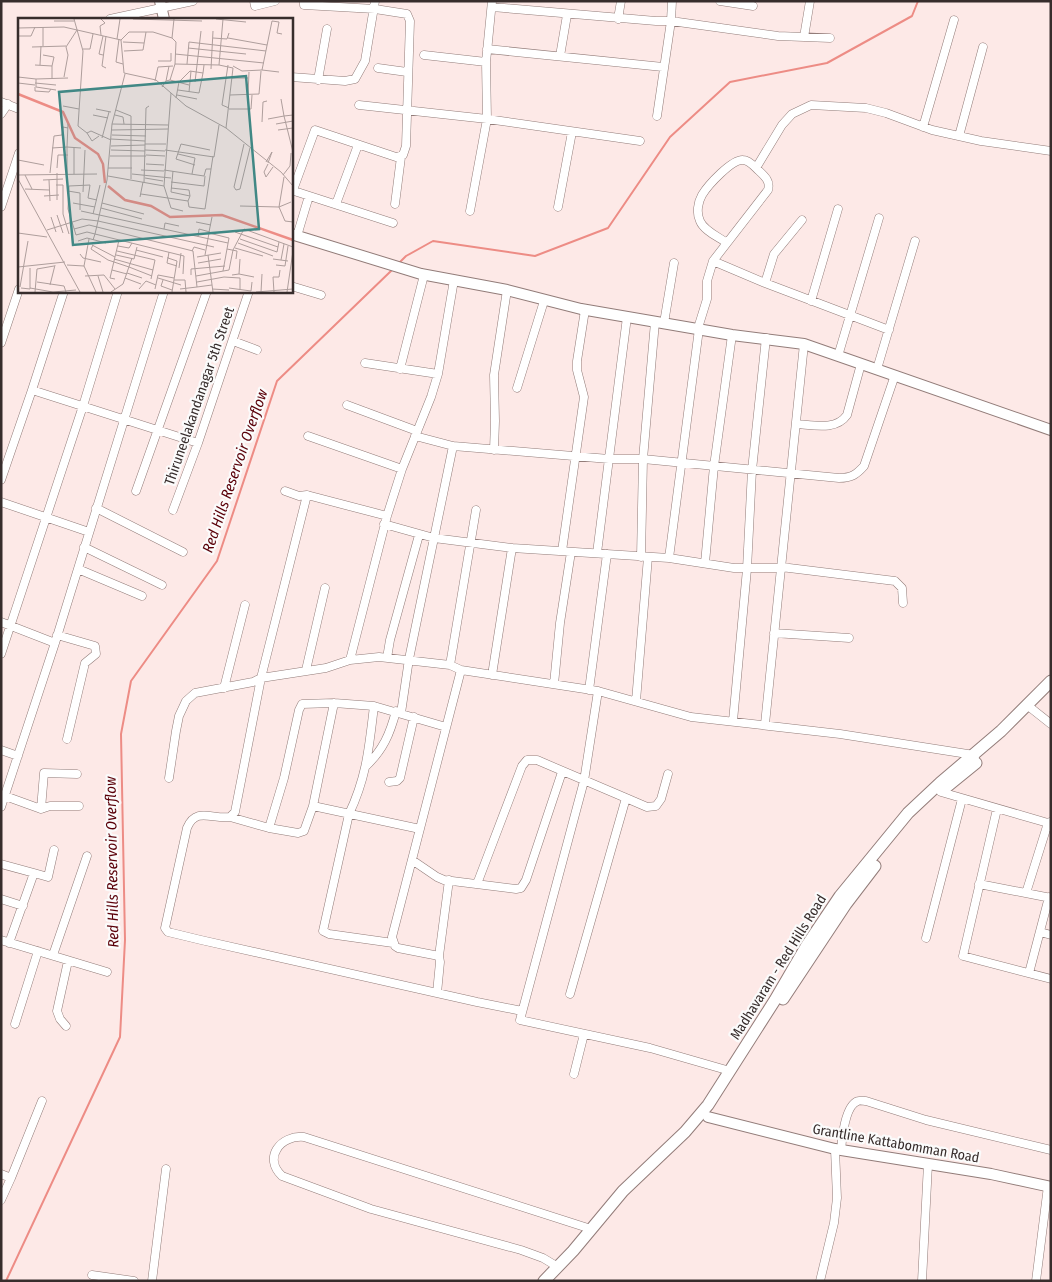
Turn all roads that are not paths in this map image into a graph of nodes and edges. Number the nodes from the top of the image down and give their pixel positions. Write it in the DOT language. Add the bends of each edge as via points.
graph roads {
  1 [pos="193,1"];
  2 [pos="254,1"];
  3 [pos="275,1"];
  4 [pos="304,1"];
  5 [pos="621,1"];
  6 [pos="672,1"];
  7 [pos="720,1"];
  8 [pos="810,1"];
  9 [pos="161,4"];
  10 [pos="492,4"];
  11 [pos="375,5"];
  12 [pos="753,6"];
  13 [pos="567,14"];
  14 [pos="113,18"];
  15 [pos="164,18"];
  16 [pos="618,19"];
  17 [pos="671,20"];
  18 [pos="954,20"];
  19 [pos="327,29"];
  20 [pos="804,37"];
  21 [pos="830,38"];
  22 [pos="983,47"];
  23 [pos="488,49"];
  24 [pos="424,55"];
  25 [pos="560,56"];
  26 [pos="486,62"];
  27 [pos="663,67"];
  28 [pos="378,68"];
  29 [pos="407,72"];
  30 [pos="292,77"];
  31 [pos="318,80"];
  32 [pos="5,103"];
  33 [pos="359,105"];
  34 [pos="18,109"];
  35 [pos="408,109"];
  36 [pos="1,114"];
  37 [pos="657,116"];
  38 [pos="487,119"];
  39 [pos="922,127"];
  40 [pos="572,132"];
  41 [pos="959,136"];
  42 [pos="640,141"];
  43 [pos="358,145"];
  44 [pos="1051,151"];
  45 [pos="18,155"];
  46 [pos="401,157"];
  47 [pos="756,168"];
  48 [pos="292,190"];
  49 [pos="309,196"];
  50 [pos="336,204"];
  51 [pos="395,204"];
  52 [pos="1,207"];
  53 [pos="558,207"];
  54 [pos="838,209"];
  55 [pos="470,211"];
  56 [pos="879,218"];
  57 [pos="802,220"];
  58 [pos="393,223"];
  59 [pos="294,235"];
  60 [pos="915,241"];
  61 [pos="727,243"];
  62 [pos="713,261"];
  63 [pos="674,262"];
  64 [pos="423,274"];
  65 [pos="454,280"];
  66 [pos="765,284"];
  67 [pos="292,286"];
  68 [pos="508,290"];
  69 [pos="18,291"];
  70 [pos="64,292"];
  71 [pos="118,292"];
  72 [pos="164,292"];
  73 [pos="207,292"];
  74 [pos="249,292"];
  75 [pos="321,295"];
  76 [pos="544,301"];
  77 [pos="811,301"];
  78 [pos="585,310"];
  79 [pos="849,315"];
  80 [pos="627,317"];
  81 [pos="5,322"];
  82 [pos="660,322"];
  83 [pos="698,328"];
  84 [pos="889,330"];
  85 [pos="732,335"];
  86 [pos="766,338"];
  87 [pos="233,341"];
  88 [pos="1,344"];
  89 [pos="804,344"];
  90 [pos="257,350"];
  91 [pos="838,356"];
  92 [pos="365,363"];
  93 [pos="861,364"];
  94 [pos="400,369"];
  95 [pos="877,369"];
  96 [pos="438,374"];
  97 [pos="895,376"];
  98 [pos="516,388"];
  99 [pos="32,390"];
  100 [pos="348,405"];
  101 [pos="83,406"];
  102 [pos="125,420"];
  103 [pos="796,424"];
  104 [pos="158,430"];
  105 [pos="1051,430"];
  106 [pos="416,434"];
  107 [pos="308,436"];
  108 [pos="198,443"];
  109 [pos="453,446"];
  110 [pos="494,450"];
  111 [pos="576,456"];
  112 [pos="609,458"];
  113 [pos="643,459"];
  114 [pos="680,462"];
  115 [pos="714,466"];
  116 [pos="402,469"];
  117 [pos="752,470"];
  118 [pos="790,474"];
  119 [pos="1,480"];
  120 [pos="136,491"];
  121 [pos="286,491"];
  122 [pos="307,496"];
  123 [pos="1,502"];
  124 [pos="96,508"];
  125 [pos="173,510"];
  126 [pos="476,510"];
  127 [pos="46,517"];
  128 [pos="385,520"];
  129 [pos="89,532"];
  130 [pos="419,535"];
  131 [pos="434,538"];
  132 [pos="470,542"];
  133 [pos="84,547"];
  134 [pos="512,548"];
  135 [pos="183,552"];
  136 [pos="566,552"];
  137 [pos="597,553"];
  138 [pos="607,554"];
  139 [pos="644,557"];
  140 [pos="669,558"];
  141 [pos="704,563"];
  142 [pos="781,567"];
  143 [pos="747,568"];
  144 [pos="78,569"];
  145 [pos="162,585"];
  146 [pos="325,588"];
  147 [pos="142,596"];
  148 [pos="903,602"];
  149 [pos="245,605"];
  150 [pos="1,622"];
  151 [pos="10,626"];
  152 [pos="774,633"];
  153 [pos="849,638"];
  154 [pos="56,639"];
  155 [pos="1,654"];
  156 [pos="387,658"];
  157 [pos="409,659"];
  158 [pos="350,660"];
  159 [pos="450,665"];
  160 [pos="306,670"];
  161 [pos="461,670"];
  162 [pos="492,675"];
  163 [pos="261,678"];
  164 [pos="1051,682"];
  165 [pos="554,684"];
  166 [pos="224,688"];
  167 [pos="589,690"];
  168 [pos="598,691"];
  169 [pos="1051,691"];
  170 [pos="636,701"];
  171 [pos="334,703"];
  172 [pos="374,706"];
  173 [pos="1029,708"];
  174 [pos="398,712"];
  175 [pos="414,717"];
  176 [pos="733,721"];
  177 [pos="764,724"];
  178 [pos="1051,724"];
  179 [pos="446,727"];
  180 [pos="67,739"];
  181 [pos="1,750"];
  182 [pos="18,756"];
  183 [pos="976,758"];
  184 [pos="366,766"];
  185 [pos="562,772"];
  186 [pos="77,774"];
  187 [pos="668,774"];
  188 [pos="169,778"];
  189 [pos="584,781"];
  190 [pos="389,782"];
  191 [pos="940,792"];
  192 [pos="5,796"];
  193 [pos="626,798"];
  194 [pos="962,800"];
  195 [pos="79,806"];
  196 [pos="313,806"];
  197 [pos="1,807"];
  198 [pos="41,809"];
  199 [pos="997,809"];
  200 [pos="349,814"];
  201 [pos="230,817"];
  202 [pos="1050,824"];
  203 [pos="269,828"];
  204 [pos="420,829"];
  205 [pos="54,850"];
  206 [pos="87,856"];
  207 [pos="412,860"];
  208 [pos="1,864"];
  209 [pos="34,873"];
  210 [pos="449,880"];
  211 [pos="477,884"];
  212 [pos="979,884"];
  213 [pos="1026,893"];
  214 [pos="1050,898"];
  215 [pos="1,899"];
  216 [pos="23,906"];
  217 [pos="1040,932"];
  218 [pos="1051,935"];
  219 [pos="926,938"];
  220 [pos="5,942"];
  221 [pos="393,943"];
  222 [pos="38,951"];
  223 [pos="53,956"];
  224 [pos="439,956"];
  225 [pos="68,961"];
  226 [pos="107,972"];
  227 [pos="1029,973"];
  228 [pos="1051,979"];
  229 [pos="437,993"];
  230 [pos="570,994"];
  231 [pos="522,1011"];
  232 [pos="15,1024"];
  233 [pos="66,1026"];
  234 [pos="584,1034"];
  235 [pos="730,1071"];
  236 [pos="574,1074"];
  237 [pos="42,1101"];
  238 [pos="708,1117"];
  239 [pos="838,1150"];
  240 [pos="1051,1150"];
  241 [pos="928,1164"];
  242 [pos="166,1169"];
  243 [pos="1,1174"];
  244 [pos="11,1178"];
  245 [pos="1049,1186"];
  246 [pos="1,1200"];
  247 [pos="591,1229"];
  248 [pos="558,1267"];
  249 [pos="92,1275"];
  250 [pos="134,1281"];
  251 [pos="152,1281"];
  252 [pos="544,1281"];
  253 [pos="552,1281"];
  254 [pos="820,1281"];
  255 [pos="922,1281"];
  256 [pos="1036,1281"];
  1 -- 9 [label="street"];
  2 -- 3 [label="street" via="255,6"];
  4 -- 11 [label="street" via="304,5"];
  5 -- 16 [label="street"];
  6 -- 17 [label="street"];
  7 -- 12 [label="street"];
  8 -- 20 [label="street"];
  9 -- 14 [label="street"];
  9 -- 15 [label="street"];
  10 -- 13 [label="street"];
  10 -- 23 [label="street"];
  11 -- 29 [label="street" via="404,12 410,20"];
  11 -- 31 [label="street" via="365,61 358,76 352,81"];
  13 -- 16 [label="street"];
  13 -- 25 [label="street"];
  16 -- 17 [label="street"];
  17 -- 20 [label="street"];
  17 -- 27 [label="street"];
  18 -- 39 [label="street"];
  19 -- 31 [label="street"];
  20 -- 21 [label="street"];
  22 -- 41 [label="street"];
  23 -- 25 [label="street"];
  23 -- 26 [label="street"];
  24 -- 26 [label="street"];
  25 -- 27 [label="street"];
  26 -- 38 [label="street"];
  27 -- 37 [label="street"];
  28 -- 29 [label="street"];
  29 -- 35 [label="street"];
  30 -- 31 [label="street"];
  32 -- 34 [label="street"];
  32 -- 36 [label="street"];
  33 -- 35 [label="street"];
  35 -- 38 [label="street"];
  35 -- 46 [label="street" via="406,146"];
  38 -- 40 [label="street"];
  38 -- 55 [label="street"];
  39 -- 41 [label="street"];
  39 -- 47 [label="street" via="866,108 811,105 792,114 782,125"];
  40 -- 42 [label="street"];
  40 -- 53 [label="street"];
  41 -- 44 [label="street"];
  43 -- 46 [label="street"];
  43 -- 48 [label="street" via="314,130"];
  43 -- 50 [label="street"];
  45 -- 52 [label="street"];
  46 -- 51 [label="street"];
  47 -- 61 [label="street" via="770,185"];
  47 -- 61 [label="street" via="750,162 735,161 702,195 698,213 700,222"];
  48 -- 49 [label="street"];
  49 -- 50 [label="street"];
  49 -- 59 [label="street"];
  50 -- 58 [label="street"];
  54 -- 77 [label="street"];
  56 -- 79 [label="street"];
  57 -- 66 [label="street" via="774,254"];
  59 -- 64 [label="street"];
  60 -- 84 [label="street"];
  61 -- 62 [label="street"];
  62 -- 66 [label="street"];
  62 -- 83 [label="street"];
  63 -- 82 [label="street"];
  64 -- 65 [label="street"];
  64 -- 94 [label="street"];
  65 -- 68 [label="street"];
  65 -- 96 [label="street"];
  66 -- 77 [label="street"];
  67 -- 75 [label="street"];
  68 -- 76 [label="street"];
  68 -- 110 [label="street" via="494,375"];
  69 -- 81 [label="street"];
  70 -- 99 [label="street"];
  71 -- 101 [label="street"];
  72 -- 102 [label="street"];
  73 -- 104 [label="street"];
  74 -- 87 [label="street, Thiruneelakandanagar 5th Street"];
  76 -- 78 [label="street"];
  76 -- 98 [label="street"];
  77 -- 79 [label="street"];
  78 -- 80 [label="street"];
  78 -- 111 [label="street" via="577,361 584,397"];
  79 -- 84 [label="street"];
  79 -- 91 [label="street"];
  80 -- 82 [label="street"];
  80 -- 112 [label="street"];
  81 -- 88 [label="street"];
  82 -- 83 [label="street"];
  82 -- 113 [label="street"];
  83 -- 85 [label="street"];
  83 -- 114 [label="street"];
  84 -- 95 [label="street"];
  85 -- 86 [label="street"];
  85 -- 115 [label="street"];
  86 -- 89 [label="street"];
  86 -- 117 [label="street"];
  87 -- 90 [label="street"];
  87 -- 108 [label="street, Thiruneelakandanagar 5th Street"];
  89 -- 91 [label="street"];
  89 -- 103 [label="street"];
  91 -- 93 [label="street"];
  92 -- 94 [label="street"];
  93 -- 95 [label="street"];
  93 -- 103 [label="street" via="843,421 828,426"];
  94 -- 96 [label="street"];
  95 -- 97 [label="street"];
  96 -- 106 [label="street"];
  97 -- 105 [label="street"];
  97 -- 118 [label="street" via="864,466 859,472 846,478"];
  99 -- 101 [label="street"];
  99 -- 119 [label="street"];
  100 -- 106 [label="street"];
  101 -- 102 [label="street"];
  101 -- 127 [label="street"];
  102 -- 104 [label="street"];
  102 -- 124 [label="street"];
  103 -- 118 [label="street"];
  104 -- 108 [label="street"];
  104 -- 120 [label="street"];
  106 -- 109 [label="street"];
  106 -- 116 [label="street"];
  107 -- 116 [label="street"];
  108 -- 125 [label="street, Thiruneelakandanagar 5th Street"];
  109 -- 110 [label="street"];
  109 -- 131 [label="street"];
  110 -- 111 [label="street"];
  111 -- 112 [label="street"];
  111 -- 136 [label="street"];
  112 -- 113 [label="street"];
  112 -- 137 [label="street"];
  113 -- 114 [label="street"];
  113 -- 139 [label="street"];
  114 -- 115 [label="street"];
  114 -- 140 [label="street"];
  115 -- 117 [label="street"];
  115 -- 141 [label="street"];
  116 -- 128 [label="street"];
  117 -- 118 [label="street"];
  117 -- 143 [label="street"];
  118 -- 142 [label="street"];
  121 -- 122 [label="street"];
  122 -- 128 [label="street"];
  122 -- 163 [label="street"];
  123 -- 127 [label="street"];
  124 -- 129 [label="street"];
  124 -- 135 [label="street"];
  126 -- 132 [label="street"];
  127 -- 129 [label="street"];
  127 -- 151 [label="street"];
  128 -- 130 [label="street"];
  128 -- 158 [label="street"];
  129 -- 133 [label="street"];
  130 -- 131 [label="street"];
  130 -- 156 [label="street"];
  131 -- 132 [label="street"];
  131 -- 157 [label="street"];
  132 -- 134 [label="street"];
  132 -- 159 [label="street"];
  133 -- 144 [label="street"];
  133 -- 145 [label="street"];
  134 -- 136 [label="street"];
  134 -- 162 [label="street"];
  136 -- 137 [label="street"];
  136 -- 165 [label="street"];
  137 -- 138 [label="street"];
  138 -- 139 [label="street"];
  138 -- 167 [label="street"];
  139 -- 140 [label="street"];
  139 -- 170 [label="street"];
  140 -- 141 [label="street"];
  141 -- 143 [label="street"];
  142 -- 143 [label="street"];
  142 -- 148 [label="street" via="895,581 902,588"];
  142 -- 152 [label="street"];
  143 -- 176 [label="street"];
  144 -- 147 [label="street"];
  144 -- 154 [label="street"];
  146 -- 160 [label="street"];
  149 -- 166 [label="street"];
  150 -- 151 [label="street"];
  151 -- 154 [label="street"];
  151 -- 155 [label="street"];
  152 -- 153 [label="street"];
  152 -- 177 [label="street"];
  154 -- 180 [label="street" via="95,646 96,654 85,664"];
  154 -- 182 [label="street"];
  156 -- 157 [label="street"];
  156 -- 158 [label="street"];
  157 -- 159 [label="street"];
  157 -- 174 [label="street"];
  158 -- 160 [label="street"];
  159 -- 161 [label="street"];
  160 -- 163 [label="street"];
  161 -- 162 [label="street"];
  161 -- 179 [label="street"];
  162 -- 165 [label="street"];
  163 -- 166 [label="street"];
  163 -- 201 [label="street" via="238,800"];
  164 -- 173 [label="main road, Madhavaram - Red Hills Road"];
  165 -- 167 [label="street"];
  166 -- 188 [label="street" via="195,693 186,701 179,716"];
  167 -- 168 [label="street"];
  168 -- 170 [label="street"];
  168 -- 189 [label="street"];
  169 -- 173 [label="main road, Madhavaram - Red Hills Road"];
  170 -- 176 [label="street" via="691,717"];
  171 -- 172 [label="street"];
  171 -- 196 [label="street"];
  171 -- 203 [label="street" via="307,702 300,706"];
  172 -- 174 [label="street"];
  172 -- 184 [label="street"];
  173 -- 178 [label="street"];
  173 -- 183 [label="main road, Madhavaram - Red Hills Road"];
  174 -- 175 [label="street"];
  174 -- 184 [label="street" via="380,752"];
  175 -- 179 [label="street"];
  175 -- 190 [label="street" via="400,778"];
  176 -- 177 [label="street"];
  177 -- 183 [label="street"];
  179 -- 204 [label="street"];
  181 -- 182 [label="street"];
  182 -- 192 [label="street"];
  183 -- 191 [label="main road, Madhavaram - Red Hills Road"];
  183 -- 235 [label="main road, Madhavaram - Red Hills Road" via="940,783 908,813 840,896"];
  184 -- 200 [label="street"];
  185 -- 189 [label="street"];
  185 -- 211 [label="street" via="524,885 516,889"];
  185 -- 211 [label="street" via="537,760 524,762"];
  186 -- 198 [label="street" via="44,774"];
  187 -- 193 [label="street" via="656,806 647,807"];
  189 -- 193 [label="street"];
  189 -- 231 [label="street"];
  191 -- 194 [label="street"];
  191 -- 238 [label="main road, Madhavaram - Red Hills Road" via="911,821 846,904"];
  192 -- 197 [label="street"];
  192 -- 198 [label="street"];
  193 -- 230 [label="street"];
  194 -- 199 [label="street"];
  194 -- 219 [label="street"];
  195 -- 198 [label="street"];
  196 -- 200 [label="street"];
  196 -- 203 [label="street" via="301,833"];
  199 -- 202 [label="street"];
  199 -- 212 [label="street"];
  200 -- 204 [label="street"];
  200 -- 221 [label="street" via="323,931"];
  201 -- 203 [label="street"];
  201 -- 229 [label="street" via="195,816 190,820 166,922 168,932"];
  202 -- 213 [label="street"];
  204 -- 207 [label="street"];
  205 -- 209 [label="street" via="48,877"];
  206 -- 223 [label="street"];
  207 -- 210 [label="street" via="437,877"];
  207 -- 221 [label="street"];
  208 -- 209 [label="street"];
  209 -- 216 [label="street"];
  210 -- 211 [label="street"];
  210 -- 224 [label="street"];
  212 -- 213 [label="street"];
  212 -- 227 [label="street" via="963,956"];
  213 -- 214 [label="street"];
  214 -- 217 [label="street"];
  215 -- 216 [label="street"];
  216 -- 220 [label="street"];
  217 -- 218 [label="street"];
  217 -- 227 [label="street"];
  220 -- 222 [label="street"];
  221 -- 224 [label="street" via="398,948"];
  222 -- 223 [label="street"];
  222 -- 232 [label="street"];
  223 -- 225 [label="street"];
  224 -- 229 [label="street"];
  225 -- 226 [label="street"];
  225 -- 233 [label="street" via="57,1011"];
  227 -- 228 [label="street"];
  229 -- 231 [label="street"];
  231 -- 234 [label="street" via="520,1020"];
  234 -- 235 [label="street" via="650,1048"];
  234 -- 236 [label="street"];
  235 -- 247 [label="main road, Madhavaram - Red Hills Road" via="686,1132 623,1191"];
  237 -- 244 [label="street"];
  238 -- 239 [label="street, Grantline Kattabomman Road"];
  238 -- 253 [label="main road, Madhavaram - Red Hills Road" via="652,1170"];
  239 -- 240 [label="street" via="850,1110 858,1100"];
  239 -- 241 [label="street, Grantline Kattabomman Road"];
  239 -- 254 [label="street" via="834,1224"];
  241 -- 245 [label="street, Grantline Kattabomman Road"];
  241 -- 255 [label="street"];
  242 -- 251 [label="street"];
  243 -- 244 [label="street"];
  244 -- 246 [label="street"];
  245 -- 256 [label="street"];
  247 -- 248 [label="main road, Madhavaram - Red Hills Road"];
  247 -- 248 [label="street" via="304,1137 294,1136 285,1140 276,1152 275,1170 282,1176 371,1209 521,1250"];
  248 -- 252 [label="main road, Madhavaram - Red Hills Road"];
  249 -- 250 [label="street"];
}
